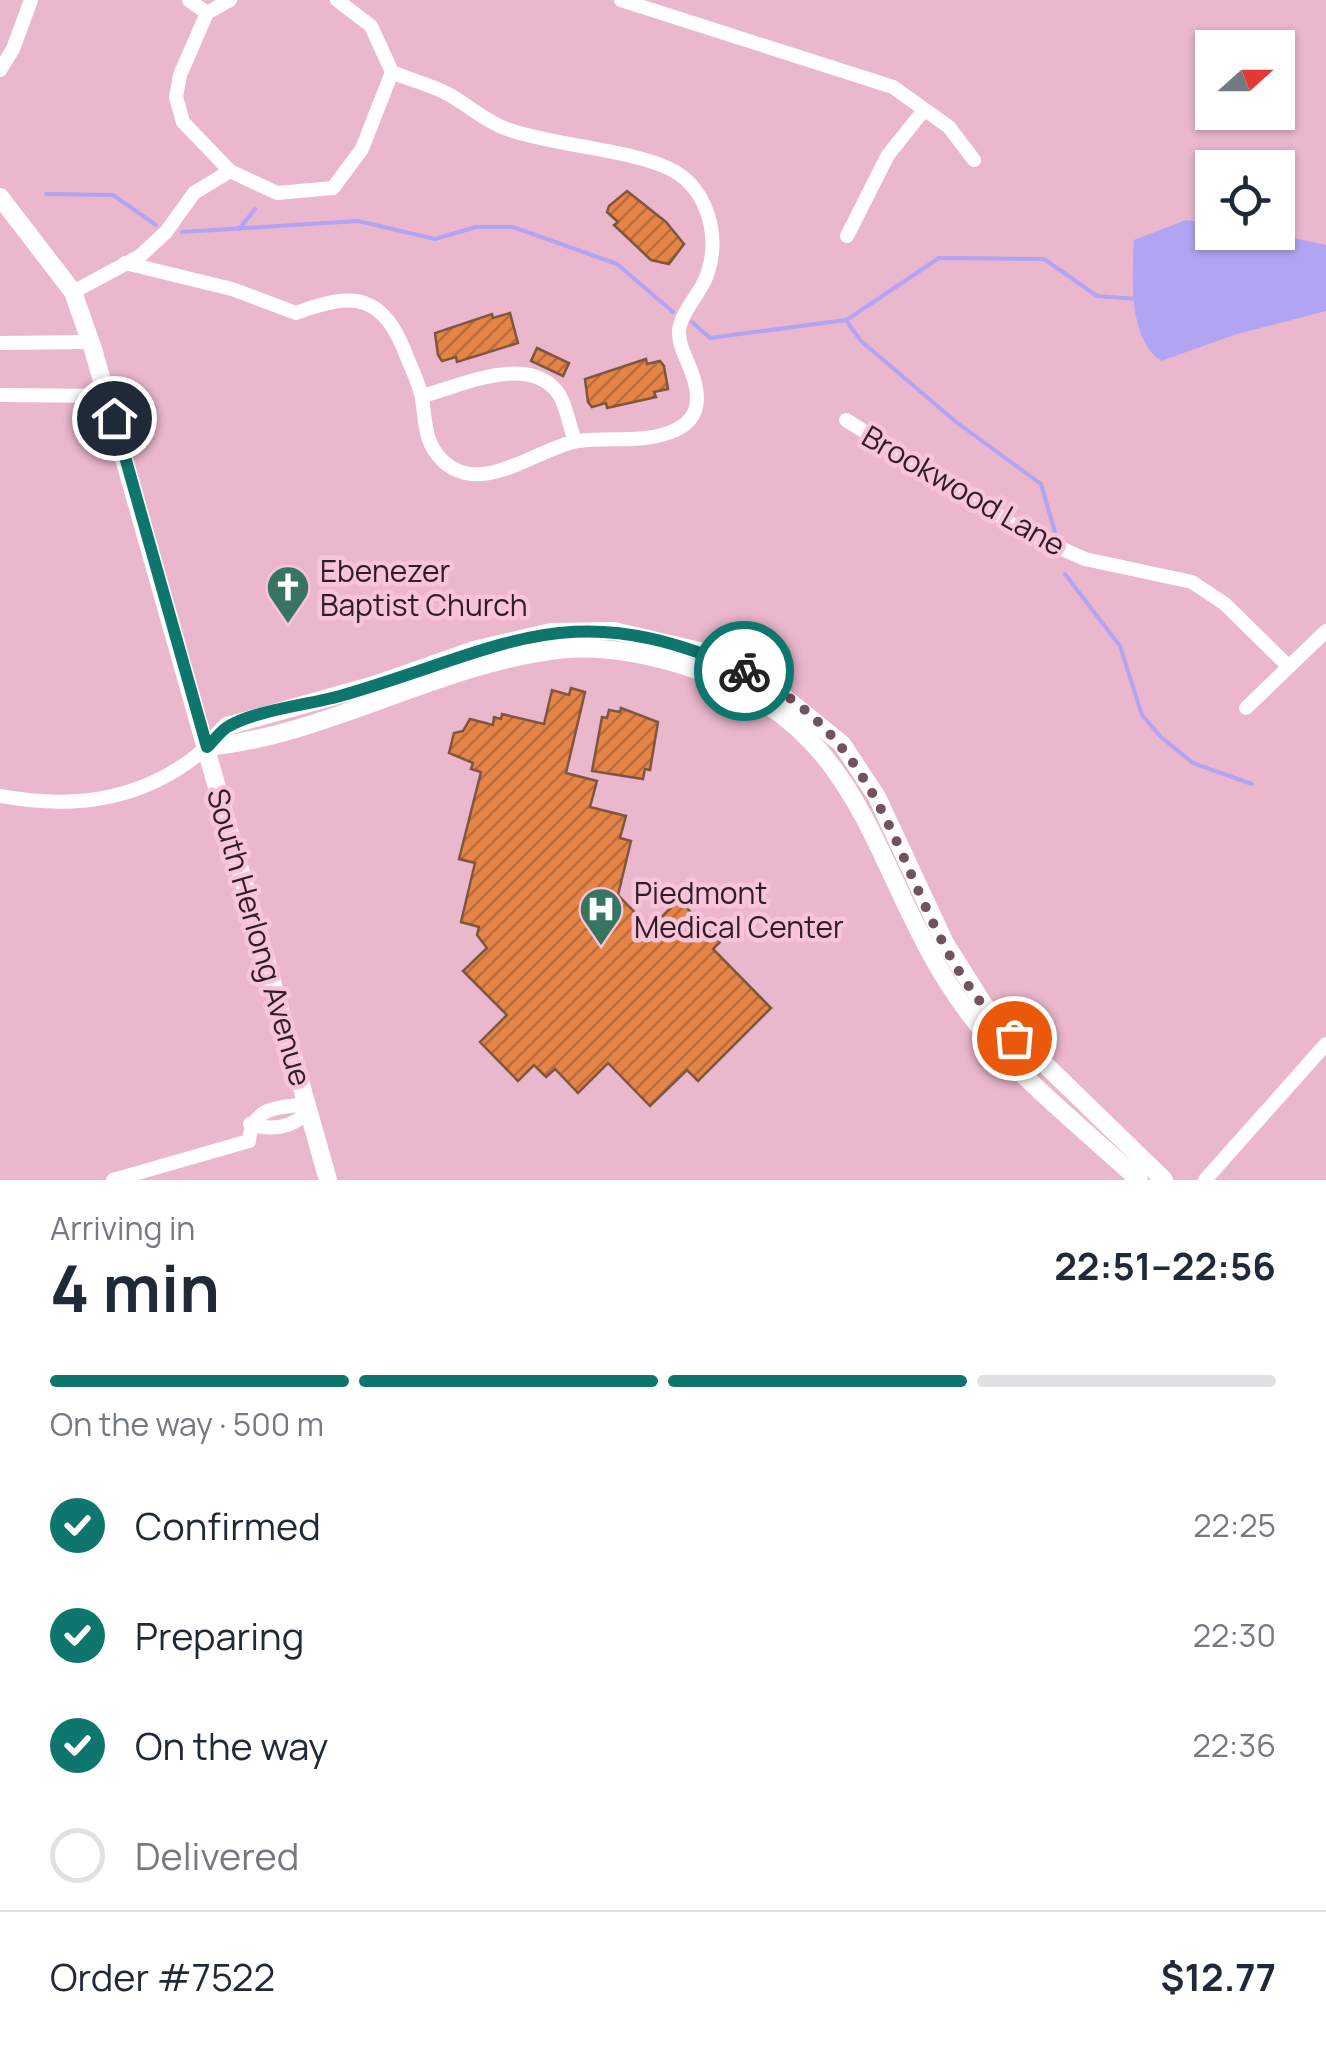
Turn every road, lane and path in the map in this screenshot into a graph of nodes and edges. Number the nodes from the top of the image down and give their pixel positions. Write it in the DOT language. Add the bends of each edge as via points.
graph roads {
  1 [pos="31,0"];
  2 [pos="189,0"];
  3 [pos="230,0"];
  4 [pos="337,0"];
  5 [pos="621,0"];
  6 [pos="206,14"];
  7 [pos="0,70"];
  8 [pos="392,72"];
  9 [pos="924,110"];
  10 [pos="974,160"];
  11 [pos="230,171"];
  12 [pos="4,205"];
  13 [pos="847,236"];
  14 [pos="126,263"];
  15 [pos="73,292"];
  16 [pos="0,342"];
  17 [pos="90,342"];
  18 [pos="0,394"];
  19 [pos="107,396"];
  20 [pos="422,396"];
  21 [pos="846,420"];
  22 [pos="574,441"];
  23 [pos="1326,631"];
  24 [pos="1288,666"];
  25 [pos="1246,708"];
  26 [pos="207,747"];
  27 [pos="0,796"];
  28 [pos="1326,1044"];
  29 [pos="1072,1107"];
  30 [pos="309,1110"];
  31 [pos="113,1180"];
  32 [pos="328,1180"];
  33 [pos="1139,1180"];
  34 [pos="1164,1180"];
  35 [pos="1205,1180"];
  1 -- 7 [label="street"];
  2 -- 6 [label="street"];
  3 -- 6 [label="street"];
  4 -- 8 [label="street" via="371,26"];
  5 -- 9 [label="street" via="893,87"];
  6 -- 11 [label="street" via="176,97 184,122"];
  8 -- 11 [label="street" via="362,149 333,188 278,192"];
  8 -- 22 [label="street" via="504,128 669,169 709,212 714,242 708,274 680,326 700,392 697,409 685,427 656,437"];
  9 -- 10 [label="street"];
  9 -- 13 [label="street" via="888,155"];
  11 -- 14 [label="street" via="194,194 158,241"];
  12 -- 15 [label="street, South Herlong Avenue"];
  14 -- 15 [label="street"];
  14 -- 20 [label="street" via="296,313 334,299 381,308"];
  15 -- 17 [label="street, South Herlong Avenue"];
  16 -- 17 [label="street"];
  17 -- 19 [label="street, South Herlong Avenue"];
  18 -- 19 [label="street"];
  19 -- 26 [label="street, South Herlong Avenue"];
  20 -- 22 [label="street" via="513,372 538,376 560,396"];
  20 -- 22 [label="street" via="425,435 445,464 483,475"];
  21 -- 24 [label="street, Brookwood Lane" via="1028,534 1085,559 1192,582 1225,604"];
  23 -- 24 [label="street"];
  24 -- 25 [label="street"];
  26 -- 27 [label="street" via="124,796 75,803"];
  26 -- 29 [label="street" via="362,708 494,662 559,650 660,658 719,678 805,734 836,769 872,825 942,974 987,1036"];
  26 -- 30 [label="street, South Herlong Avenue"];
  28 -- 35 [label="street"];
  29 -- 33 [label="street"];
  29 -- 34 [label="street"];
  30 -- 31 [label="street" via="301,1105 260,1112 250,1124 249,1141"];
  30 -- 32 [label="street, South Herlong Avenue"];
}
